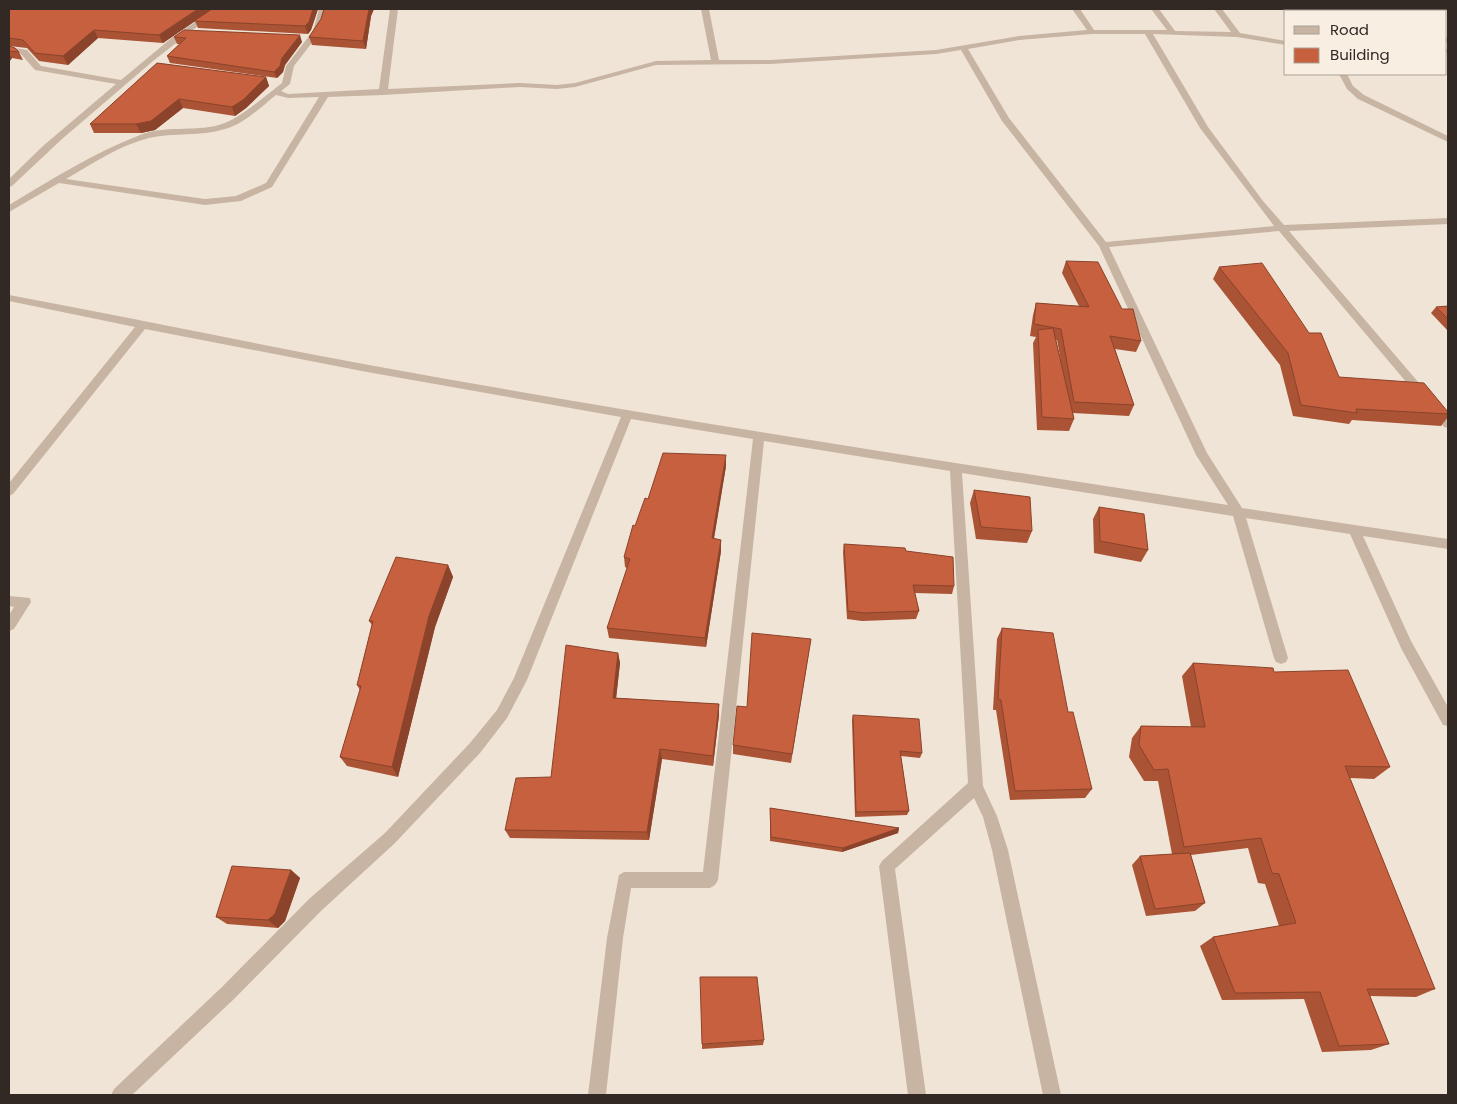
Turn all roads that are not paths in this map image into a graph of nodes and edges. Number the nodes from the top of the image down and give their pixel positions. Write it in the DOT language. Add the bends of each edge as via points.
graph roads {
  1 [pos="220,9"];
  2 [pos="323,9"];
  3 [pos="394,9"];
  4 [pos="705,9"];
  5 [pos="1076,9"];
  6 [pos="1155,9"];
  7 [pos="1218,9"];
  8 [pos="185,32"];
  9 [pos="1092,32"];
  10 [pos="1148,32"];
  11 [pos="194,33"];
  12 [pos="1174,34"];
  13 [pos="1237,35"];
  14 [pos="1284,43"];
  15 [pos="963,47"];
  16 [pos="9,49"];
  17 [pos="714,62"];
  18 [pos="145,64"];
  19 [pos="154,66"];
  20 [pos="1344,75"];
  21 [pos="276,82"];
  22 [pos="123,83"];
  23 [pos="286,84"];
  24 [pos="274,92"];
  25 [pos="383,92"];
  26 [pos="325,94"];
  27 [pos="1448,138"];
  28 [pos="57,180"];
  29 [pos="9,184"];
  30 [pos="9,209"];
  31 [pos="1448,221"];
  32 [pos="1282,228"];
  33 [pos="1102,245"];
  34 [pos="9,298"];
  35 [pos="142,326"];
  36 [pos="627,415"];
  37 [pos="1448,424"];
  38 [pos="759,436"];
  39 [pos="956,467"];
  40 [pos="9,491"];
  41 [pos="1238,512"];
  42 [pos="1354,530"];
  43 [pos="1448,544"];
  44 [pos="9,601"];
  45 [pos="9,625"];
  46 [pos="1282,658"];
  47 [pos="1448,720"];
  48 [pos="976,786"];
  49 [pos="120,1095"];
  50 [pos="597,1095"];
  51 [pos="917,1095"];
  52 [pos="1052,1095"];
  1 -- 8 [label="street"];
  2 -- 23 [label="street" via="320,26 307,38 290,66"];
  3 -- 25 [label="street"];
  4 -- 17 [label="street"];
  5 -- 9 [label="street"];
  6 -- 12 [label="street"];
  7 -- 13 [label="street"];
  8 -- 11 [label="street"];
  8 -- 18 [label="street"];
  9 -- 10 [label="street"];
  9 -- 15 [label="street"];
  10 -- 12 [label="street"];
  10 -- 32 [label="street" via="1204,128"];
  12 -- 13 [label="street"];
  13 -- 14 [label="street"];
  15 -- 17 [label="street" via="936,52 809,60"];
  15 -- 33 [label="street" via="1005,119"];
  16 -- 22 [label="street" via="24,52 38,68"];
  17 -- 25 [label="street" via="656,63 557,87 520,85"];
  18 -- 19 [label="street"];
  18 -- 22 [label="street"];
  20 -- 27 [label="street" via="1361,97"];
  21 -- 23 [label="street"];
  22 -- 29 [label="street"];
  23 -- 24 [label="street"];
  24 -- 26 [label="street" via="288,96"];
  24 -- 28 [label="street" via="224,127 145,136 109,151"];
  25 -- 26 [label="street"];
  26 -- 28 [label="street" via="269,185 238,199 197,202"];
  28 -- 30 [label="street"];
  31 -- 32 [label="street"];
  32 -- 33 [label="street"];
  32 -- 37 [label="street"];
  33 -- 41 [label="street" via="1202,455"];
  34 -- 35 [label="street"];
  35 -- 36 [label="street"];
  35 -- 40 [label="street"];
  36 -- 38 [label="street"];
  36 -- 49 [label="street" via="520,680 502,714 475,748 390,838"];
  38 -- 39 [label="street"];
  38 -- 50 [label="street" via="710,880 624,880"];
  39 -- 41 [label="street"];
  39 -- 48 [label="street"];
  41 -- 42 [label="street"];
  41 -- 46 [label="street"];
  42 -- 43 [label="street"];
  42 -- 47 [label="street" via="1406,644"];
  44 -- 45 [label="street" via="25,602"];
  48 -- 51 [label="street" via="887,866"];
  48 -- 52 [label="street" via="990,816 1000,850"];
}
